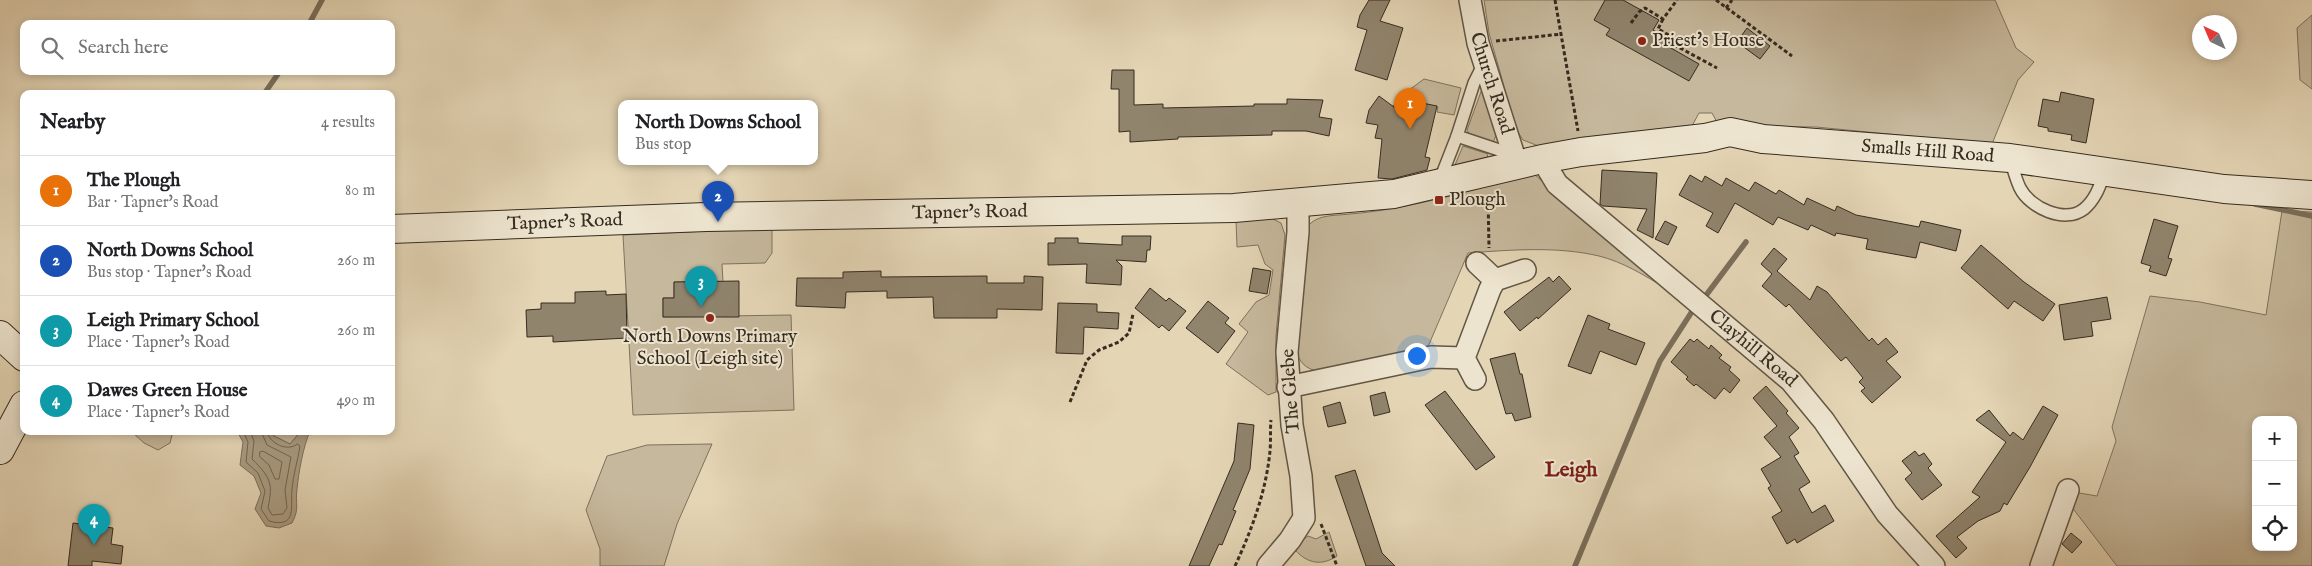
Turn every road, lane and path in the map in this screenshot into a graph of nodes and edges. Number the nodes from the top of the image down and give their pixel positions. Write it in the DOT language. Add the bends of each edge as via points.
graph roads {
  1 [pos="1470,0"];
  2 [pos="1555,0"];
  3 [pos="1676,0"];
  4 [pos="1716,0"];
  5 [pos="1732,0"];
  6 [pos="1726,8"];
  7 [pos="1663,19"];
  8 [pos="1631,24"];
  9 [pos="1562,34"];
  10 [pos="1478,43"];
  11 [pos="1792,56"];
  12 [pos="1484,63"];
  13 [pos="1717,68"];
  14 [pos="1457,136"];
  15 [pos="1581,152"];
  16 [pos="2010,158"];
  17 [pos="1524,160"];
  18 [pos="2106,170"];
  19 [pos="1488,171"];
  20 [pos="1438,184"];
  21 [pos="2312,195"];
  22 [pos="1298,204"];
  23 [pos="395,228"];
  24 [pos="1525,270"];
  25 [pos="1488,273"];
  26 [pos="1132,314"];
  27 [pos="0,335"];
  28 [pos="20,353"];
  29 [pos="1464,358"];
  30 [pos="1476,379"];
  31 [pos="1288,387"];
  32 [pos="1070,402"];
  33 [pos="20,412"];
  34 [pos="1271,415"];
  35 [pos="0,450"];
  36 [pos="2068,490"];
  37 [pos="1304,518"];
  38 [pos="1235,566"];
  39 [pos="1268,566"];
  40 [pos="1337,566"];
  41 [pos="1934,566"];
  42 [pos="2041,566"];
  1 -- 10 [label="street, Church Road"];
  2 -- 9 [label="path"];
  3 -- 7 [label="path"];
  4 -- 6 [label="path"];
  5 -- 6 [label="path"];
  6 -- 11 [label="path"];
  7 -- 8 [label="path" via="1645,8"];
  7 -- 13 [label="path" via="1658,29 1672,37 1669,42"];
  9 -- 10 [label="path"];
  9 -- 15 [label="path"];
  10 -- 12 [label="street, Church Road"];
  12 -- 14 [label="lane"];
  12 -- 17 [label="street, Church Road"];
  14 -- 17 [label="lane"];
  14 -- 20 [label="lane"];
  15 -- 16 [label="street, Smalls Hill Road" via="1705,138 1730,132 1763,139"];
  15 -- 17 [label="street, Smalls Hill Road"];
  16 -- 18 [label="street, Smalls Hill Road"];
  16 -- 18 [label="lane" via="2020,189 2028,198 2046,210 2060,214 2073,215 2083,210 2094,198"];
  17 -- 19 [label="street, Tapner's Road"];
  17 -- 41 [label="street, Clayhill Road" via="1558,184 1791,381 1824,421 1887,514"];
  18 -- 21 [label="street, Smalls Hill Road" via="2224,189"];
  19 -- 20 [label="street, Tapner's Road"];
  19 -- 25 [label="path"];
  20 -- 22 [label="street, Tapner's Road" via="1394,194"];
  22 -- 23 [label="street, Tapner's Road" via="1234,208 706,217"];
  22 -- 31 [label="street, The Glebe" via="1286,352"];
  24 -- 25 [label="street"];
  25 -- 29 [label="street"];
  26 -- 32 [label="path" via="1129,333 1087,360"];
  27 -- 28 [label="street"];
  29 -- 30 [label="street"];
  29 -- 31 [label="street" via="1431,357"];
  31 -- 37 [label="street, The Glebe"];
  33 -- 35 [label="street"];
  34 -- 38 [label="path" via="1265,481 1258,510"];
  36 -- 42 [label="street"];
  37 -- 39 [label="street"];
  37 -- 40 [label="path" via="1315,514"];
}
